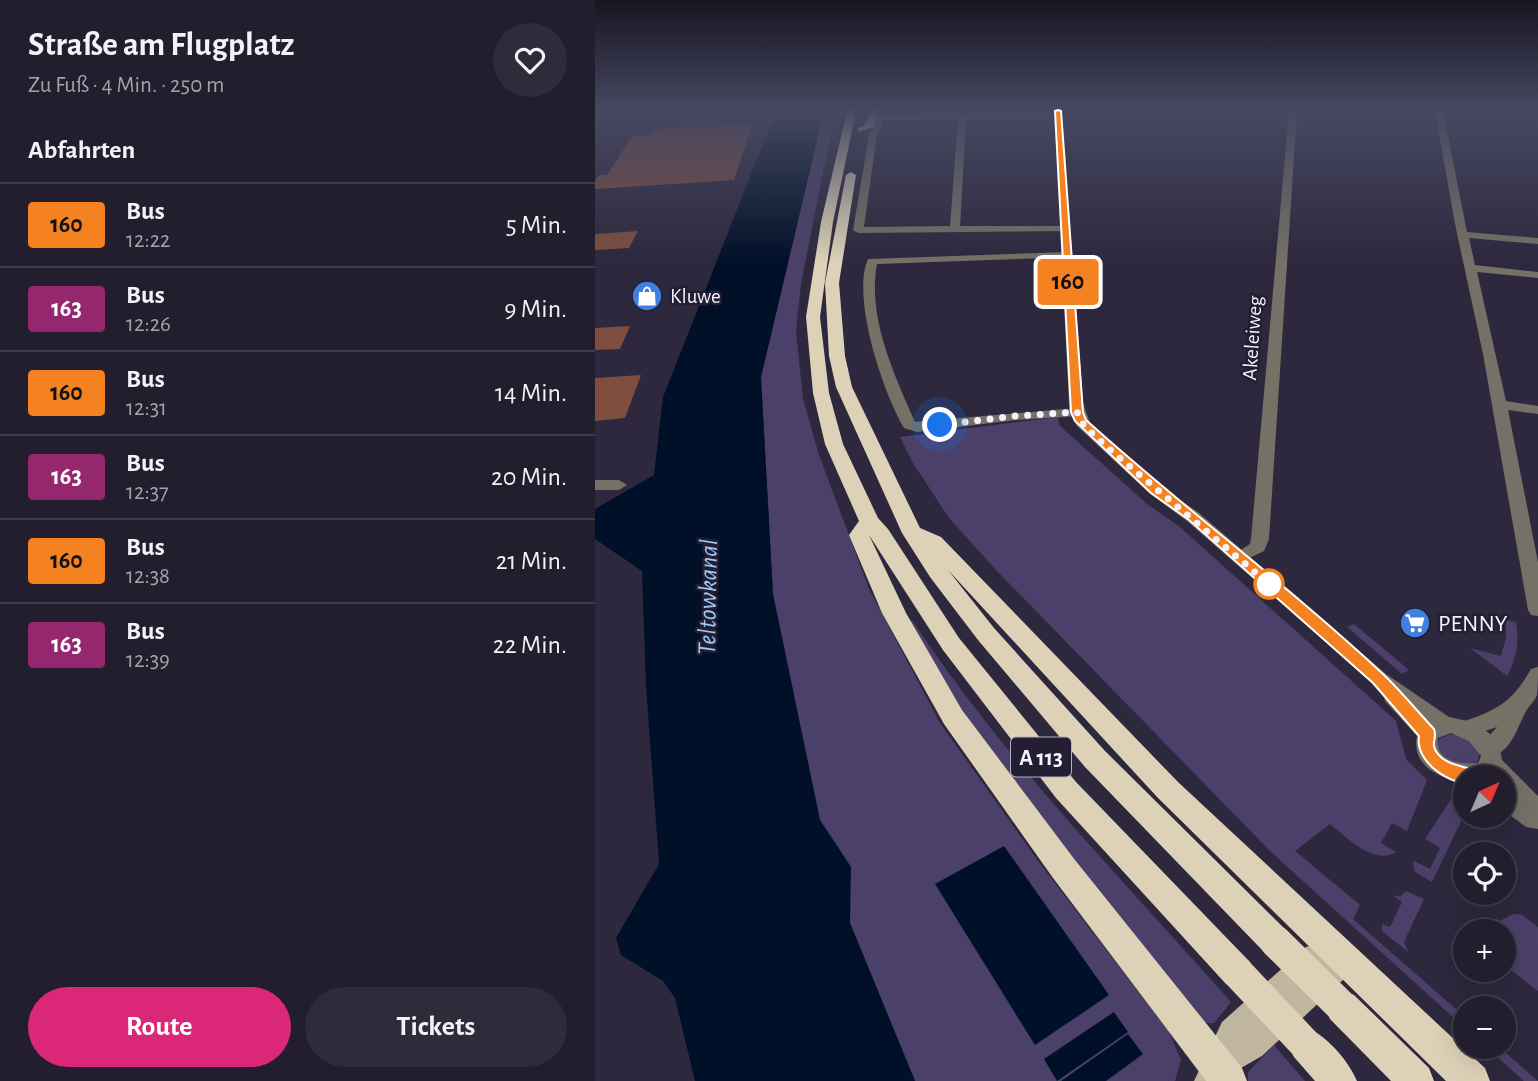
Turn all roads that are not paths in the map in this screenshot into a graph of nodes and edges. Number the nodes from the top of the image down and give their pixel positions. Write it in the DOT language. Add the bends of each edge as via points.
graph roads {
  1 [pos="847,161"];
  2 [pos="869,161"];
  3 [pos="960,161"];
  4 [pos="1061,161"];
  5 [pos="1289,161"];
  6 [pos="1449,161"];
  7 [pos="1065,229"];
  8 [pos="955,230"];
  9 [pos="1464,235"];
  10 [pos="1538,241"];
  11 [pos="1067,255"];
  12 [pos="1471,268"];
  13 [pos="1538,275"];
  14 [pos="1500,405"];
  15 [pos="1538,410"];
  16 [pos="1077,412"];
  17 [pos="595,485"];
  18 [pos="619,485"];
  19 [pos="869,521"];
  20 [pos="912,533"];
  21 [pos="1239,557"];
  22 [pos="1538,610"];
  23 [pos="1538,674"];
  24 [pos="1516,709"];
  25 [pos="1467,729"];
  26 [pos="1436,730"];
  27 [pos="1482,765"];
  28 [pos="1483,765"];
  29 [pos="1453,770"];
  30 [pos="1516,794"];
  31 [pos="1516,807"];
  32 [pos="1538,812"];
  33 [pos="1538,823"];
  34 [pos="1336,952"];
  35 [pos="1218,1076"];
  36 [pos="1339,1081"];
  37 [pos="1416,1081"];
  38 [pos="1472,1081"];
  1 -- 19 [label="highway, A 113" via="827,222 813,317 821,393 835,444"];
  1 -- 20 [label="highway, A 113" via="832,283 837,356 844,387"];
  2 -- 8 [label="street" via="858,230"];
  3 -- 8 [label="street"];
  4 -- 7 [label="street"];
  5 -- 21 [label="street, Akeleiweg" via="1260,539 1258,547"];
  6 -- 9 [label="street"];
  7 -- 8 [label="street"];
  7 -- 11 [label="street"];
  9 -- 10 [label="street"];
  9 -- 12 [label="street"];
  11 -- 16 [label="street"];
  11 -- 16 [label="street" via="872,261 870,298 882,359 909,425 916,428"];
  12 -- 13 [label="street"];
  12 -- 14 [label="street"];
  14 -- 15 [label="street"];
  14 -- 22 [label="street"];
  16 -- 21 [label="street" via="1080,421 1155,490"];
  17 -- 18 [label="street"];
  19 -- 35 [label="highway" via="859,535 894,613 953,717"];
  19 -- 36 [label="highway, A 113, bridge" via="951,644 1066,790"];
  20 -- 34 [label="highway" via="934,542 1168,790"];
  20 -- 37 [label="highway, A 113, bridge" via="986,634 1095,759"];
  21 -- 26 [label="street"];
  23 -- 24 [label="street"];
  24 -- 25 [label="street"];
  24 -- 28 [label="street"];
  25 -- 26 [label="street"];
  25 -- 27 [label="street" via="1484,740"];
  26 -- 29 [label="street" via="1426,746 1433,759"];
  30 -- 32 [label="street"];
  31 -- 33 [label="street"];
  34 -- 35 [label="main road" via="1333,971"];
  34 -- 38 [label="highway"];
}
